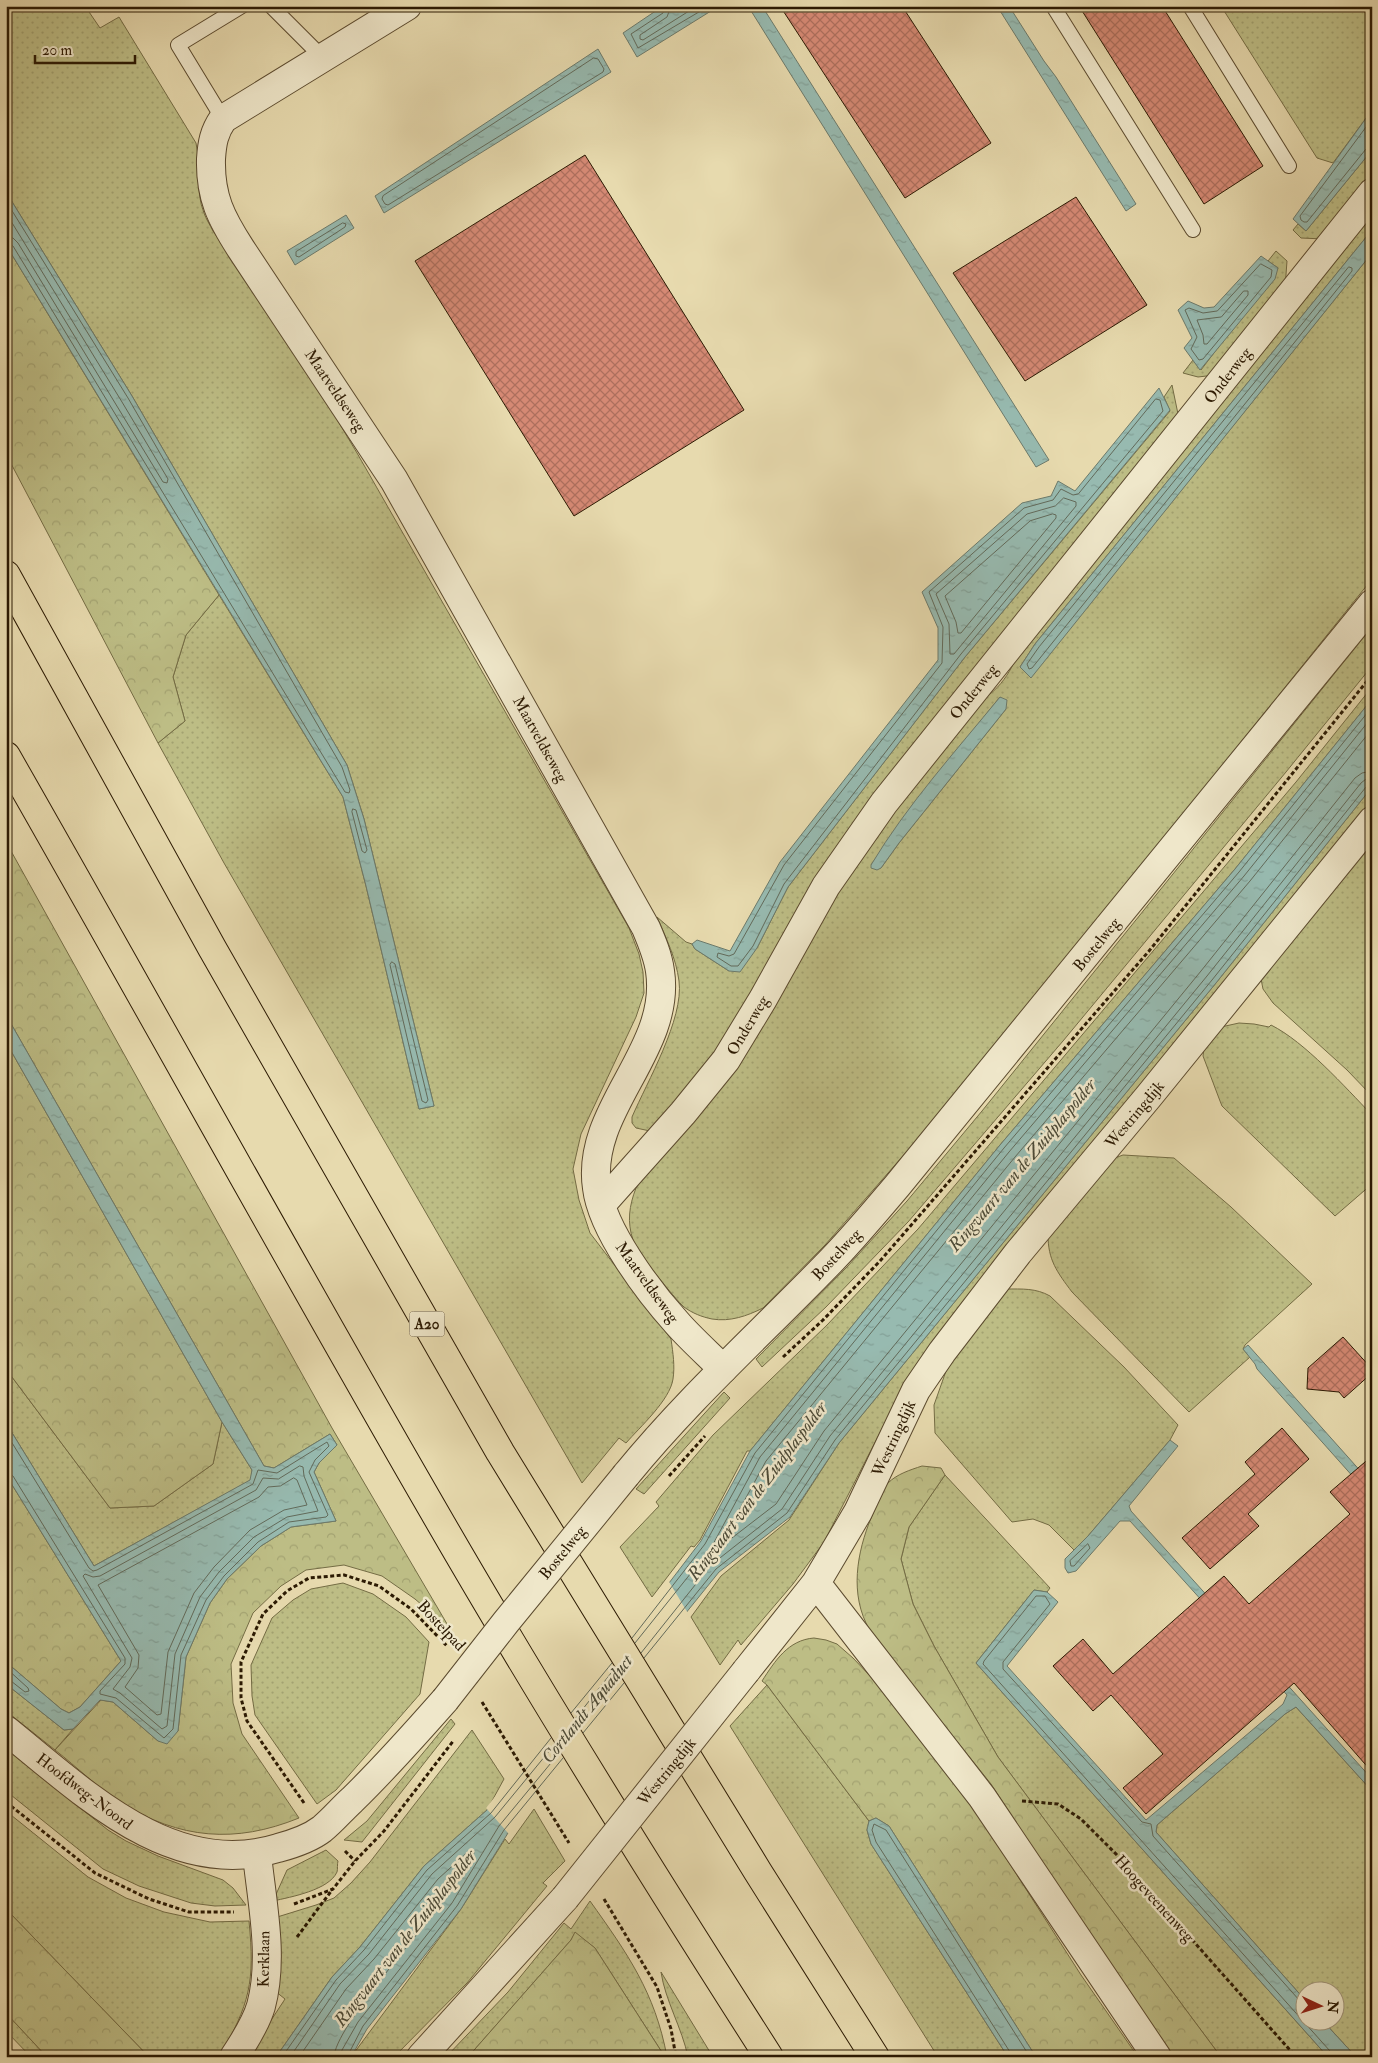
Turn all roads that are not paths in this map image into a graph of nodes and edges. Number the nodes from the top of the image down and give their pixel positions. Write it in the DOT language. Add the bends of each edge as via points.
graph roads {
  1 [pos="242,6"];
  2 [pos="271,6"];
  3 [pos="407,6"];
  4 [pos="1053,6"];
  5 [pos="1190,6"];
  6 [pos="324,59"];
  7 [pos="223,119"];
  8 [pos="1289,166"];
  9 [pos="1372,193"];
  10 [pos="1193,230"];
  11 [pos="6,575"];
  12 [pos="1372,604"];
  13 [pos="6,756"];
  14 [pos="1372,822"];
  15 [pos="601,1205"];
  16 [pos="723,1369"];
  17 [pos="816,1583"];
  18 [pos="6,1730"];
  19 [pos="257,1855"];
  20 [pos="234,2057"];
  21 [pos="422,2057"];
  22 [pos="769,2057"];
  23 [pos="875,2057"];
  24 [pos="1157,2057"];
  1 -- 7 [label="lane" via="178,46"];
  2 -- 6 [label="lane"];
  3 -- 6 [label="street"];
  4 -- 10 [label="lane"];
  5 -- 8 [label="lane"];
  6 -- 7 [label="street"];
  7 -- 15 [label="street, Maatveldseweg" via="214,134 211,161 213,193 222,218 394,480 641,917 658,958 661,988 656,1019 600,1145 596,1177"];
  9 -- 15 [label="street, Onderweg" via="884,803 826,886 726,1060"];
  11 -- 23 [label="highway, A20" via="212,948 500,1452"];
  12 -- 16 [label="street, Bostelweg" via="897,1186 828,1264"];
  13 -- 22 [label="highway" via="432,1509"];
  14 -- 17 [label="street, Westringdijk" via="1018,1253 942,1352 916,1390 858,1512"];
  15 -- 16 [label="street, Maatveldseweg" via="614,1236 631,1263 678,1324"];
  16 -- 19 [label="street, Bostelweg, bridge" via="656,1438 445,1700 381,1772 322,1829 302,1841"];
  17 -- 21 [label="street, Westringdijk, bridge" via="565,1898"];
  17 -- 24 [label="street" via="982,1797"];
  18 -- 19 [label="street, Hoofdweg-Noord" via="136,1829 200,1852"];
  19 -- 20 [label="street, Kerklaan" via="266,1980 261,2007"];
}
